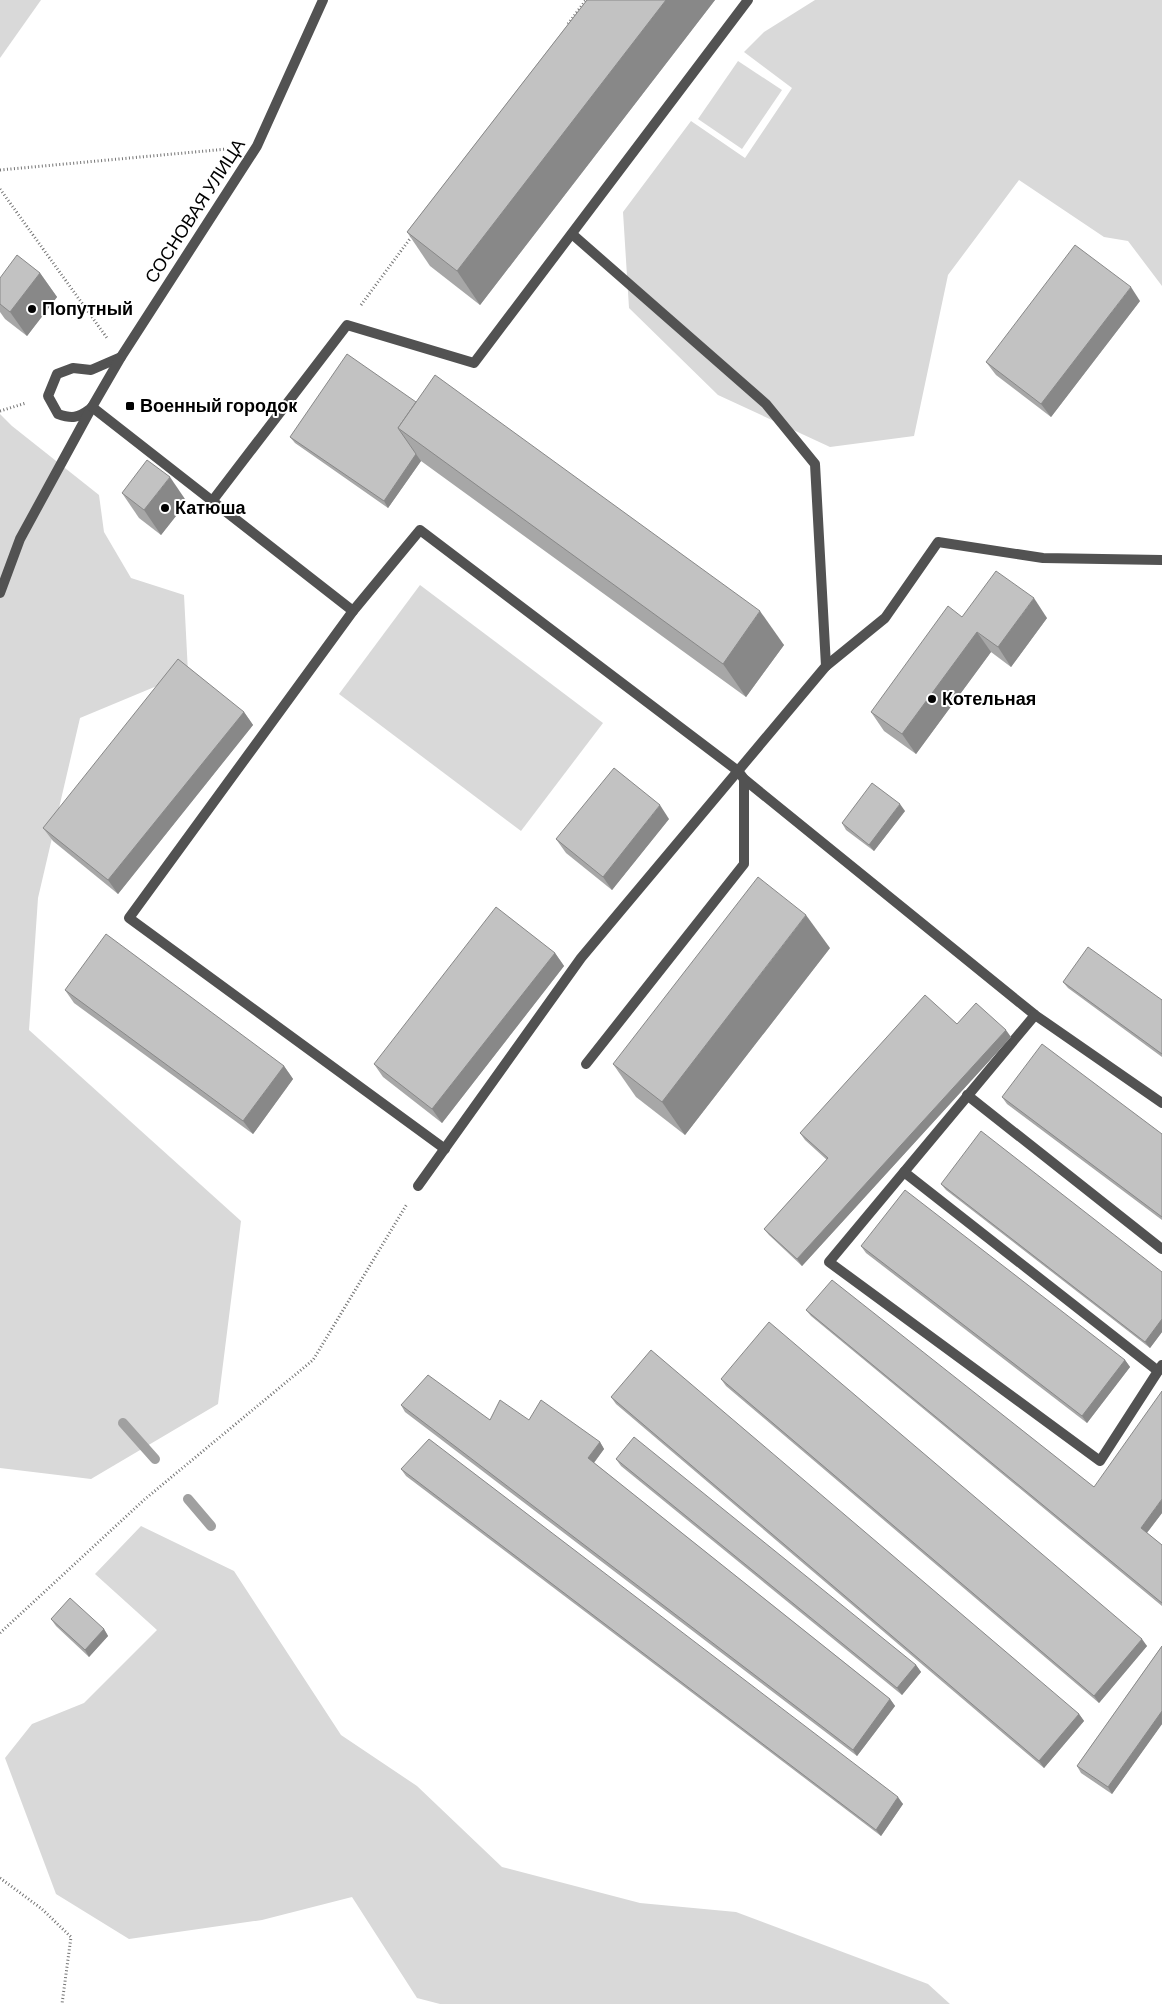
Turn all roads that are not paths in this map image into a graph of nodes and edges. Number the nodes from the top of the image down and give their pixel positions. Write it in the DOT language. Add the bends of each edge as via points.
graph roads {
  1 [pos="323,0"];
  2 [pos="748,0"];
  3 [pos="572,234"];
  4 [pos="121,357"];
  5 [pos="92,407"];
  6 [pos="213,500"];
  7 [pos="1162,560"];
  8 [pos="0,593"];
  9 [pos="353,611"];
  10 [pos="826,666"];
  11 [pos="741,775"];
  12 [pos="1034,1015"];
  13 [pos="586,1064"];
  14 [pos="967,1095"];
  15 [pos="1162,1103"];
  16 [pos="445,1149"];
  17 [pos="904,1172"];
  18 [pos="418,1186"];
  19 [pos="1162,1249"];
  20 [pos="1160,1368"];
  1 -- 4 [label="street, СОСНОВАЯ УЛИЦА" via="257,146"];
  2 -- 3 [label="street"];
  3 -- 6 [label="street" via="474,362 346,325"];
  3 -- 10 [label="street" via="766,404 815,464"];
  4 -- 5 [label="street, СОСНОВАЯ УЛИЦА"];
  4 -- 5 [label="street" via="91,370 73,368 57,374 48,396 58,414 78,418"];
  5 -- 6 [label="street"];
  5 -- 8 [label="street, СОСНОВАЯ УЛИЦА" via="20,539"];
  6 -- 9 [label="street"];
  7 -- 10 [label="street" via="1043,558 938,542 885,618"];
  9 -- 11 [label="street" via="420,530"];
  9 -- 16 [label="street" via="130,918"];
  10 -- 11 [label="street"];
  11 -- 12 [label="street"];
  11 -- 13 [label="street" via="744,864"];
  11 -- 16 [label="street" via="581,958"];
  12 -- 14 [label="street"];
  12 -- 15 [label="street"];
  14 -- 17 [label="street"];
  14 -- 19 [label="street"];
  16 -- 18 [label="street"];
  17 -- 20 [label="street"];
  17 -- 20 [label="street" via="828,1262 1100,1461"];
}
